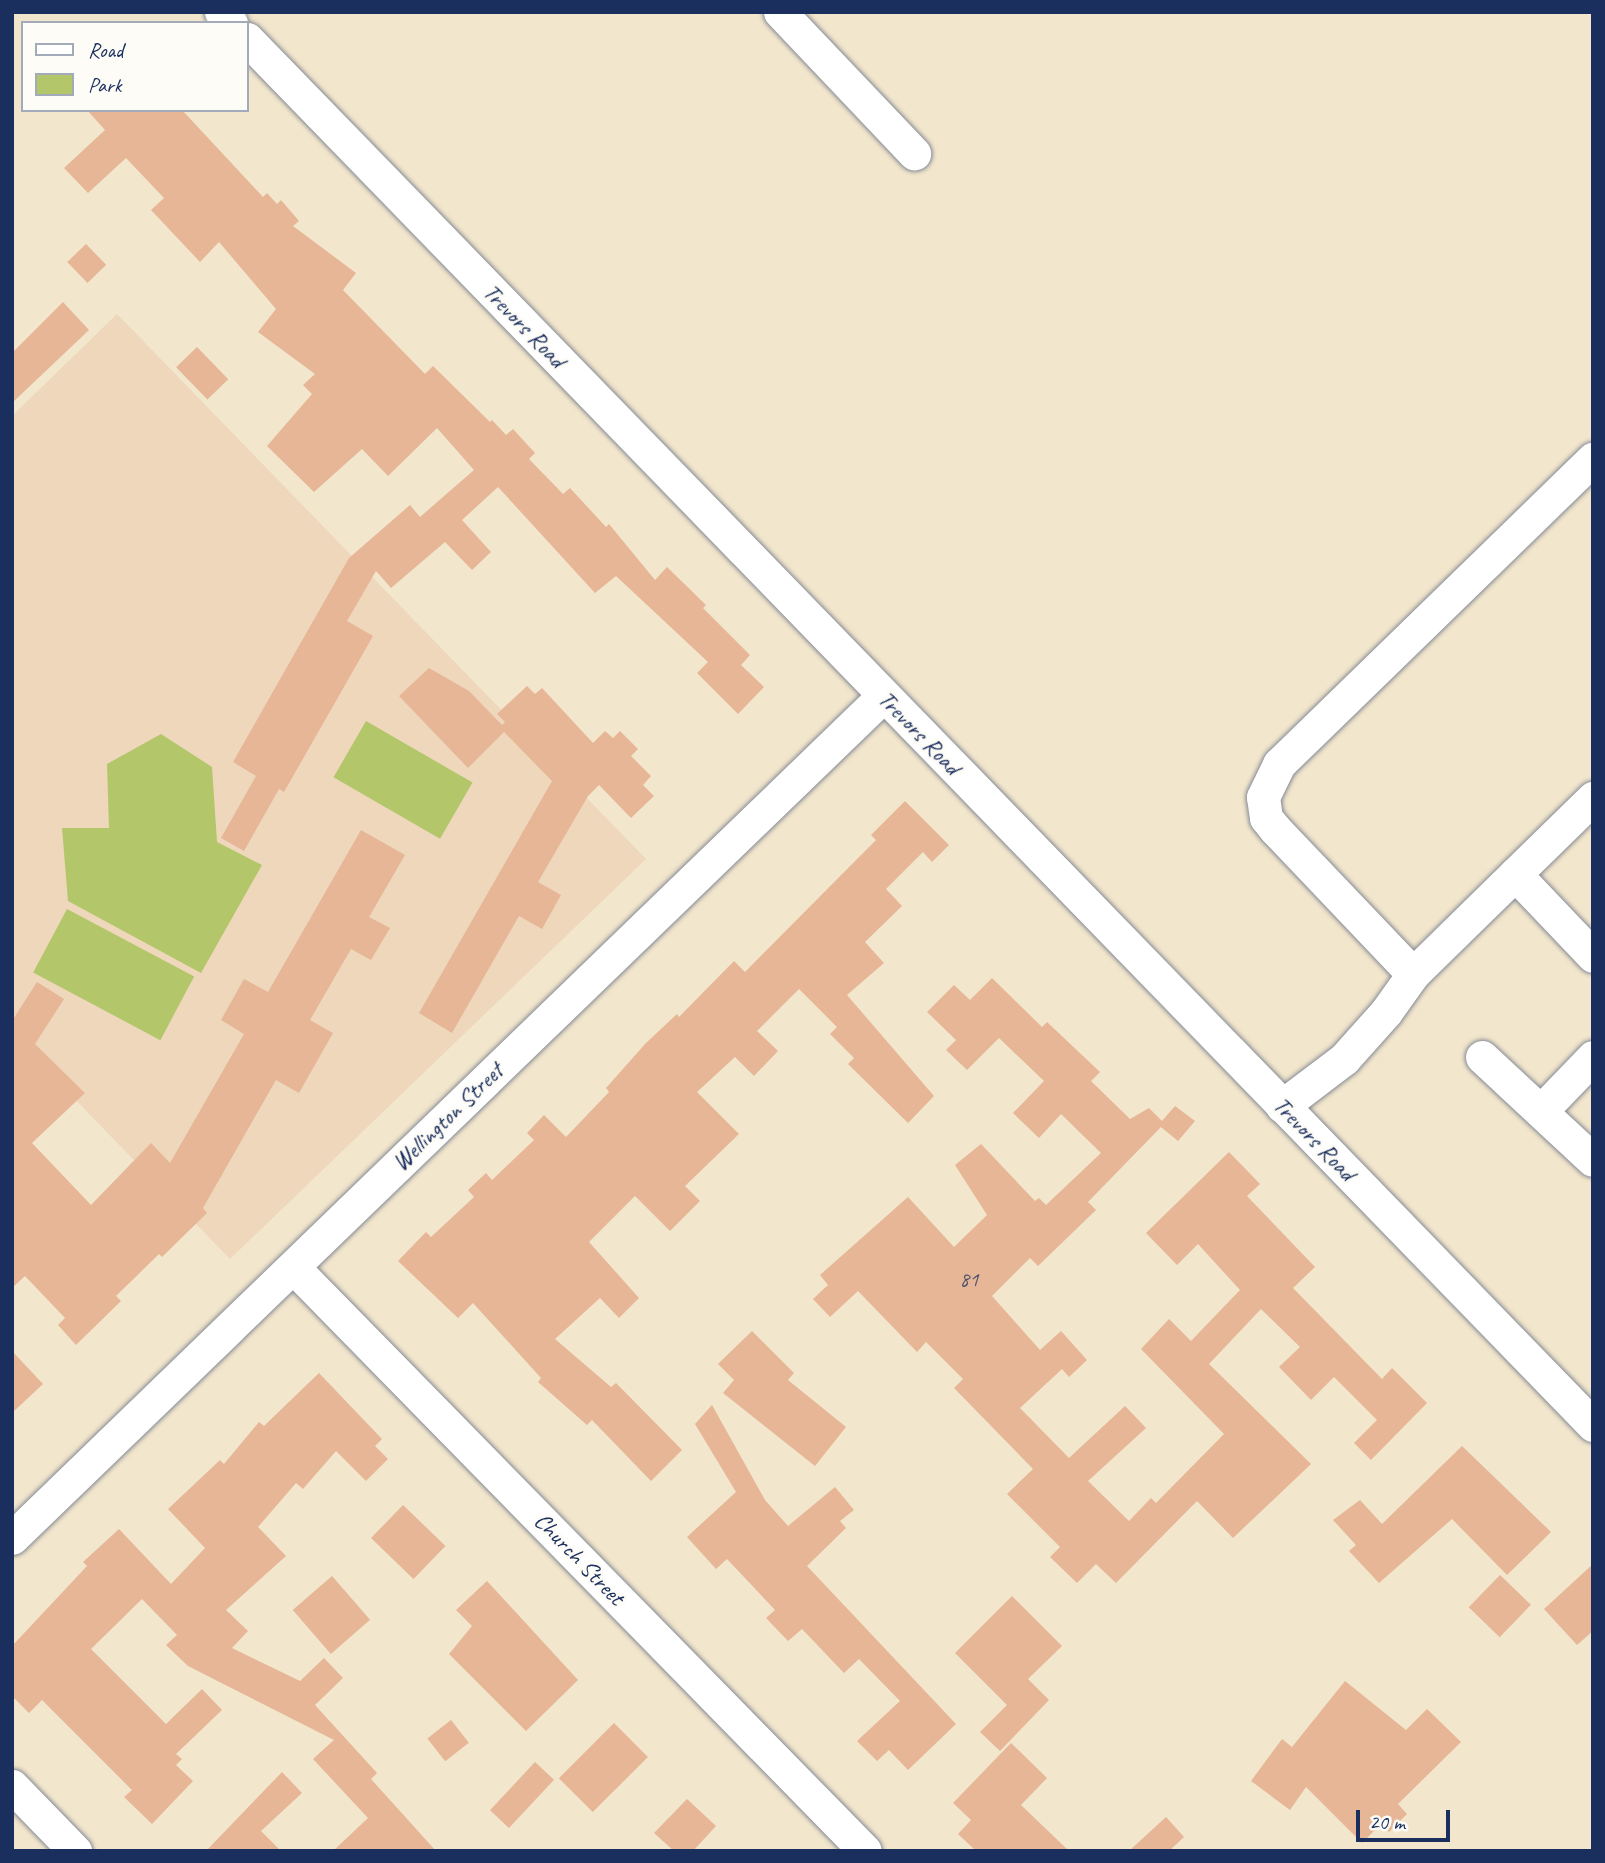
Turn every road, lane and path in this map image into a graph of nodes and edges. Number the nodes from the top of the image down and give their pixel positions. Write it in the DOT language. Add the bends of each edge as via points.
graph roads {
  1 [pos="780,12"];
  2 [pos="248,40"];
  3 [pos="914,153"];
  4 [pos="1593,459"];
  5 [pos="883,696"];
  6 [pos="1593,798"];
  7 [pos="1515,874"];
  8 [pos="1593,956"];
  9 [pos="1413,974"];
  10 [pos="1482,1057"];
  11 [pos="1593,1057"];
  12 [pos="1282,1106"];
  13 [pos="1541,1111"];
  14 [pos="1593,1160"];
  15 [pos="293,1266"];
  16 [pos="1593,1425"];
  17 [pos="12,1538"];
  18 [pos="12,1786"];
  19 [pos="75,1851"];
  20 [pos="865,1851"];
  1 -- 3 [label="street"];
  2 -- 5 [label="street, Trevors Road"];
  4 -- 9 [label="street" via="1279,764 1263,797 1266,818 1275,829"];
  5 -- 12 [label="street, Trevors Road"];
  5 -- 15 [label="street, Wellington Street"];
  6 -- 7 [label="street"];
  7 -- 8 [label="street"];
  7 -- 9 [label="street"];
  9 -- 12 [label="street" via="1352,1017"];
  10 -- 13 [label="street"];
  11 -- 13 [label="street"];
  12 -- 16 [label="street, Trevors Road"];
  13 -- 14 [label="street"];
  15 -- 17 [label="street, Wellington Street"];
  15 -- 20 [label="street, Church Street"];
  18 -- 19 [label="street"];
}
